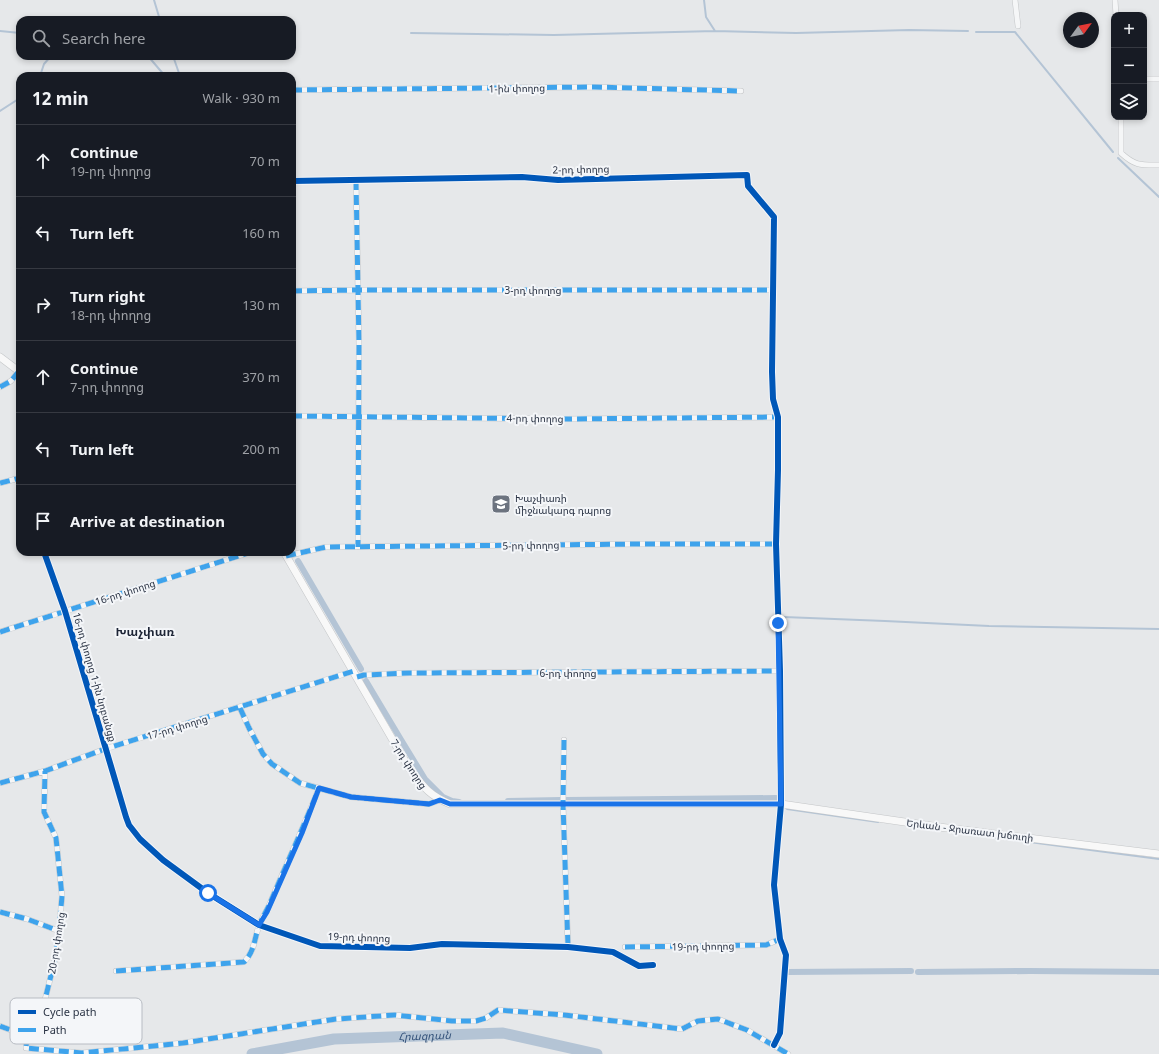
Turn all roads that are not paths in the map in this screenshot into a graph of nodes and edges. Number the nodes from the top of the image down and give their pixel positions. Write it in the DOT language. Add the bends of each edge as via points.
graph roads {
  1 [pos="1016,0"];
  2 [pos="1115,0"];
  3 [pos="1116,12"];
  4 [pos="1018,26"];
  5 [pos="1147,79"];
  6 [pos="1159,79"];
  7 [pos="296,90"];
  8 [pos="741,91"];
  9 [pos="1120,120"];
  10 [pos="1159,165"];
  11 [pos="356,180"];
  12 [pos="296,181"];
  13 [pos="357,290"];
  14 [pos="774,290"];
  15 [pos="296,291"];
  16 [pos="0,357"];
  17 [pos="16,368"];
  18 [pos="16,375"];
  19 [pos="0,387"];
  20 [pos="296,416"];
  21 [pos="778,417"];
  22 [pos="358,418"];
  23 [pos="16,480"];
  24 [pos="0,483"];
  25 [pos="776,544"];
  26 [pos="358,547"];
  27 [pos="296,552"];
  28 [pos="45,556"];
  29 [pos="238,556"];
  30 [pos="286,556"];
  31 [pos="65,611"];
  32 [pos="0,632"];
  33 [pos="780,671"];
  34 [pos="356,674"];
  35 [pos="240,708"];
  36 [pos="564,740"];
  37 [pos="106,749"];
  38 [pos="46,771"];
  39 [pos="0,783"];
  40 [pos="319,788"];
  41 [pos="440,800"];
  42 [pos="563,804"];
  43 [pos="781,804"];
  44 [pos="1159,854"];
  45 [pos="0,912"];
  46 [pos="259,925"];
  47 [pos="60,931"];
  48 [pos="780,939"];
  49 [pos="625,947"];
  50 [pos="568,948"];
  51 [pos="653,965"];
  52 [pos="116,971"];
  53 [pos="45,998"];
  54 [pos="0,1026"];
  55 [pos="10,1030"];
  56 [pos="26,1044"];
  57 [pos="774,1045"];
  58 [pos="788,1054"];
  1 -- 4 [label="street"];
  2 -- 3 [label="street"];
  5 -- 6 [label="street"];
  7 -- 8 [label="street, 1-ին փողոց" via="594,88"];
  9 -- 10 [label="street" via="1121,153 1130,162"];
  11 -- 12 [label="street, 2-րդ փողոց"];
  11 -- 13 [label="street"];
  11 -- 14 [label="street, 2-րդ փողոց" via="747,175 748,186 774,217"];
  13 -- 14 [label="street, 3-րդ փողոց"];
  13 -- 15 [label="street, 3-րդ փողոց"];
  13 -- 22 [label="street"];
  14 -- 21 [label="street" via="772,372 773,399"];
  16 -- 17 [label="main road"];
  18 -- 19 [label="street"];
  20 -- 22 [label="street, 4-րդ փողոց"];
  21 -- 22 [label="street, 4-րդ փողոց"];
  21 -- 25 [label="street"];
  22 -- 26 [label="street"];
  23 -- 24 [label="street"];
  25 -- 26 [label="street, 5-րդ փողոց"];
  25 -- 33 [label="street"];
  26 -- 27 [label="street, 5-րդ փողոց" via="326,547"];
  28 -- 31 [label="street, 16-րդ փողոց 1-ին նրբանցք"];
  29 -- 31 [label="street, 16-րդ փողոց"];
  30 -- 34 [label="main road, 7-րդ փողոց"];
  31 -- 32 [label="street, 16-րդ փողոց"];
  31 -- 37 [label="street, 16-րդ փողոց 1-ին նրբանցք"];
  33 -- 34 [label="street, 6-րդ փողոց"];
  33 -- 43 [label="street"];
  34 -- 35 [label="street, 17-րդ փողոց"];
  34 -- 41 [label="main road, 7-րդ փողոց" via="410,768 428,792"];
  35 -- 37 [label="street, 17-րդ փողոց"];
  35 -- 40 [label="street" via="263,754 272,764 300,783"];
  36 -- 42 [label="street"];
  37 -- 38 [label="street, 17-րդ փողոց"];
  37 -- 46 [label="street, 19-րդ փողոց" via="129,825 140,839 163,860 208,893"];
  38 -- 39 [label="street, 17-րդ փողոց"];
  38 -- 47 [label="street, 20-րդ փողոց" via="44,812 56,838 62,896"];
  40 -- 41 [label="street" via="351,797 429,804"];
  40 -- 46 [label="street" via="302,833"];
  41 -- 42 [label="main road, 7-րդ փողոց" via="450,804"];
  42 -- 43 [label="main road, 7-րդ փողոց"];
  42 -- 50 [label="street"];
  43 -- 44 [label="main road, Երևան - Ջրառատ խճուղի" via="939,827"];
  43 -- 48 [label="street" via="774,885"];
  45 -- 47 [label="street"];
  46 -- 50 [label="street, 19-րդ փողոց" via="320,946 410,948 442,944"];
  46 -- 52 [label="street" via="254,948 244,962"];
  47 -- 53 [label="street, 20-րդ փողոց"];
  48 -- 49 [label="street, 19-րդ փողոց" via="766,945"];
  48 -- 57 [label="street" via="786,955 780,1033"];
  50 -- 51 [label="street, 19-րդ փողոց" via="613,952 639,966"];
  54 -- 55 [label="street"];
  56 -- 57 [label="street" via="26,1048 82,1053 184,1043 353,1017 395,1015 476,1021 498,1010 682,1029 698,1021 718,1019 747,1030"];
  57 -- 58 [label="street"];
}
